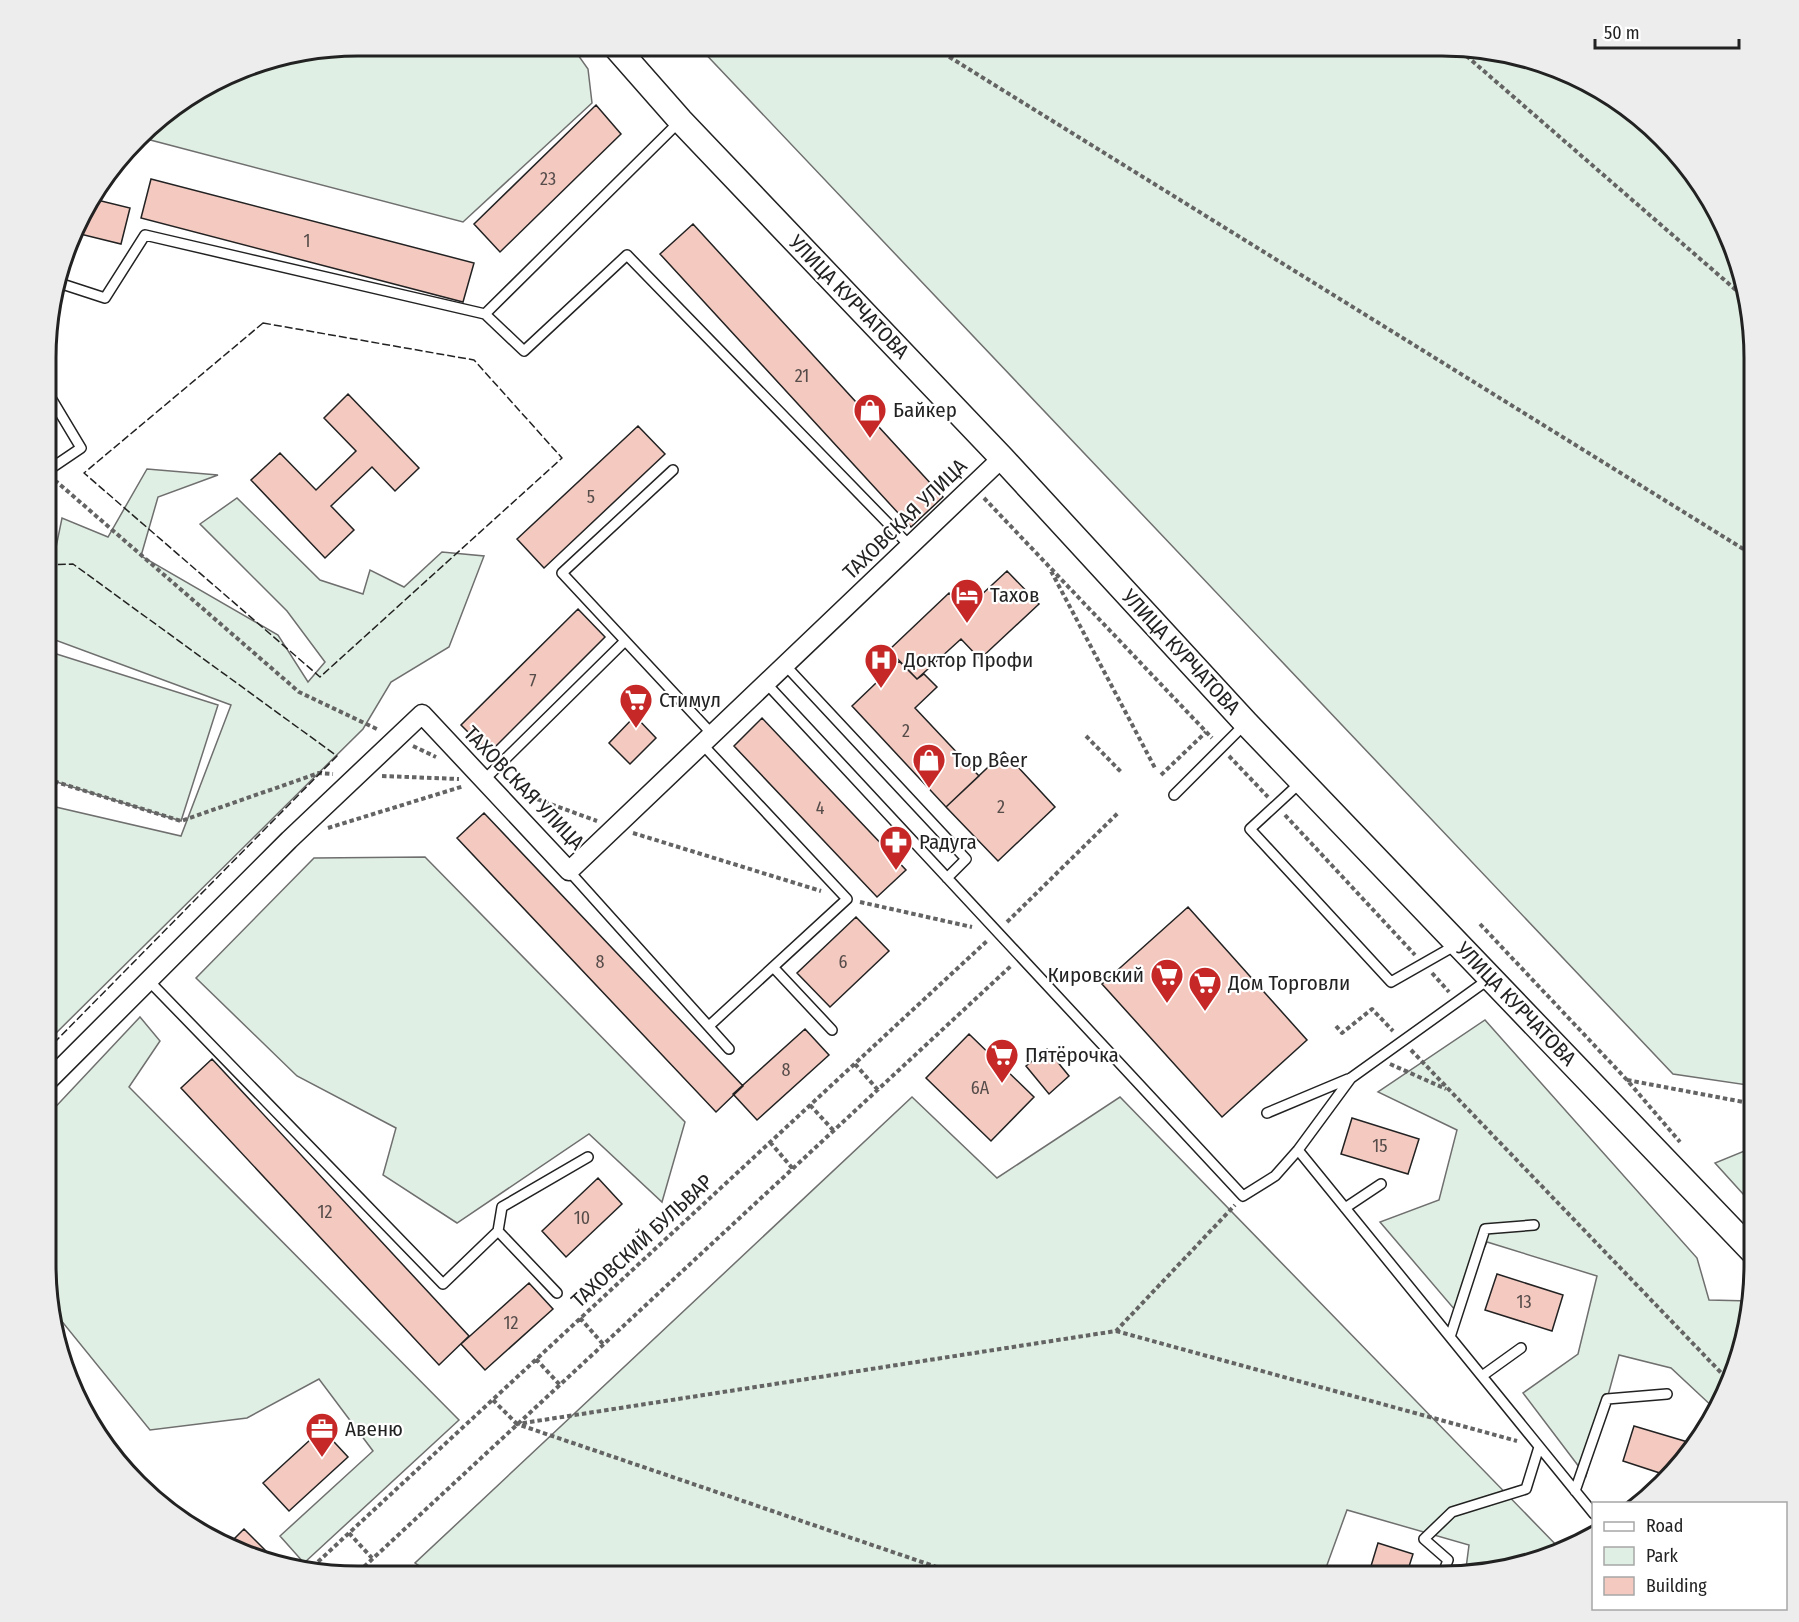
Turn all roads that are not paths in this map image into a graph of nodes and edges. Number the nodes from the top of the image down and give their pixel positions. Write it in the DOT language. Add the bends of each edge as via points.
graph roads {
  1 [pos="624,56"];
  2 [pos="680,120"];
  3 [pos="64,286"];
  4 [pos="485,314"];
  5 [pos="56,406"];
  6 [pos="1002,458"];
  7 [pos="56,465"];
  8 [pos="673,470"];
  9 [pos="910,546"];
  10 [pos="625,641"];
  11 [pos="785,665"];
  12 [pos="766,683"];
  13 [pos="1246,723"];
  14 [pos="707,739"];
  15 [pos="484,780"];
  16 [pos="1302,780"];
  17 [pos="1174,795"];
  18 [pos="569,870"];
  19 [pos="947,878"];
  20 [pos="1458,944"];
  21 [pos="773,967"];
  22 [pos="1490,978"];
  23 [pos="149,981"];
  24 [pos="709,1026"];
  25 [pos="832,1030"];
  26 [pos="729,1049"];
  27 [pos="56,1073"];
  28 [pos="1351,1078"];
  29 [pos="1267,1113"];
  30 [pos="1298,1150"];
  31 [pos="588,1156"];
  32 [pos="1381,1184"];
  33 [pos="1345,1208"];
  34 [pos="1534,1225"];
  35 [pos="498,1231"];
  36 [pos="1744,1243"];
  37 [pos="557,1293"];
  38 [pos="1450,1337"];
  39 [pos="1521,1348"];
  40 [pos="1482,1376"];
  41 [pos="1667,1394"];
  42 [pos="1539,1447"];
  43 [pos="1575,1491"];
  44 [pos="1592,1513"];
  45 [pos="1446,1566"];
  1 -- 2 [label="main road, УЛИЦА КУРЧАТОВА"];
  2 -- 4 [label="lane"];
  2 -- 6 [label="main road, УЛИЦА КУРЧАТОВА"];
  3 -- 4 [label="lane" via="105,298 145,235"];
  4 -- 9 [label="lane" via="524,351 627,255"];
  5 -- 7 [label="lane" via="81,448"];
  6 -- 9 [label="street, ТАХОВСКАЯ УЛИЦА"];
  6 -- 13 [label="main road, УЛИЦА КУРЧАТОВА"];
  8 -- 10 [label="lane" via="562,573"];
  9 -- 11 [label="street, ТАХОВСКАЯ УЛИЦА"];
  10 -- 14 [label="lane"];
  10 -- 15 [label="lane"];
  11 -- 12 [label="street, ТАХОВСКАЯ УЛИЦА"];
  11 -- 19 [label="lane" via="966,858"];
  12 -- 14 [label="street, ТАХОВСКАЯ УЛИЦА"];
  12 -- 19 [label="lane"];
  13 -- 16 [label="main road, УЛИЦА КУРЧАТОВА"];
  13 -- 17 [label="lane"];
  14 -- 18 [label="street, ТАХОВСКАЯ УЛИЦА"];
  14 -- 21 [label="lane" via="847,899"];
  15 -- 18 [label="street, ТАХОВСКАЯ УЛИЦА"];
  15 -- 23 [label="street, ТАХОВСКАЯ УЛИЦА" via="422,714"];
  16 -- 20 [label="main road, УЛИЦА КУРЧАТОВА"];
  16 -- 20 [label="lane" via="1250,829 1391,982"];
  18 -- 24 [label="lane"];
  19 -- 30 [label="lane" via="1243,1196 1275,1176"];
  20 -- 22 [label="main road, УЛИЦА КУРЧАТОВА"];
  21 -- 24 [label="lane"];
  21 -- 25 [label="lane"];
  22 -- 28 [label="lane"];
  22 -- 36 [label="main road, УЛИЦА КУРЧАТОВА"];
  23 -- 27 [label="street, ТАХОВСКАЯ УЛИЦА"];
  23 -- 35 [label="lane" via="442,1284"];
  24 -- 26 [label="lane"];
  28 -- 29 [label="lane"];
  28 -- 30 [label="lane"];
  30 -- 33 [label="lane"];
  31 -- 35 [label="lane" via="502,1207"];
  32 -- 33 [label="lane"];
  33 -- 38 [label="lane"];
  34 -- 38 [label="lane" via="1485,1229"];
  35 -- 37 [label="lane"];
  38 -- 40 [label="lane"];
  39 -- 40 [label="lane"];
  40 -- 42 [label="lane"];
  41 -- 43 [label="lane" via="1607,1399"];
  42 -- 43 [label="lane"];
  42 -- 45 [label="lane" via="1526,1489 1452,1512 1424,1539 1448,1560"];
  43 -- 44 [label="lane"];
}
